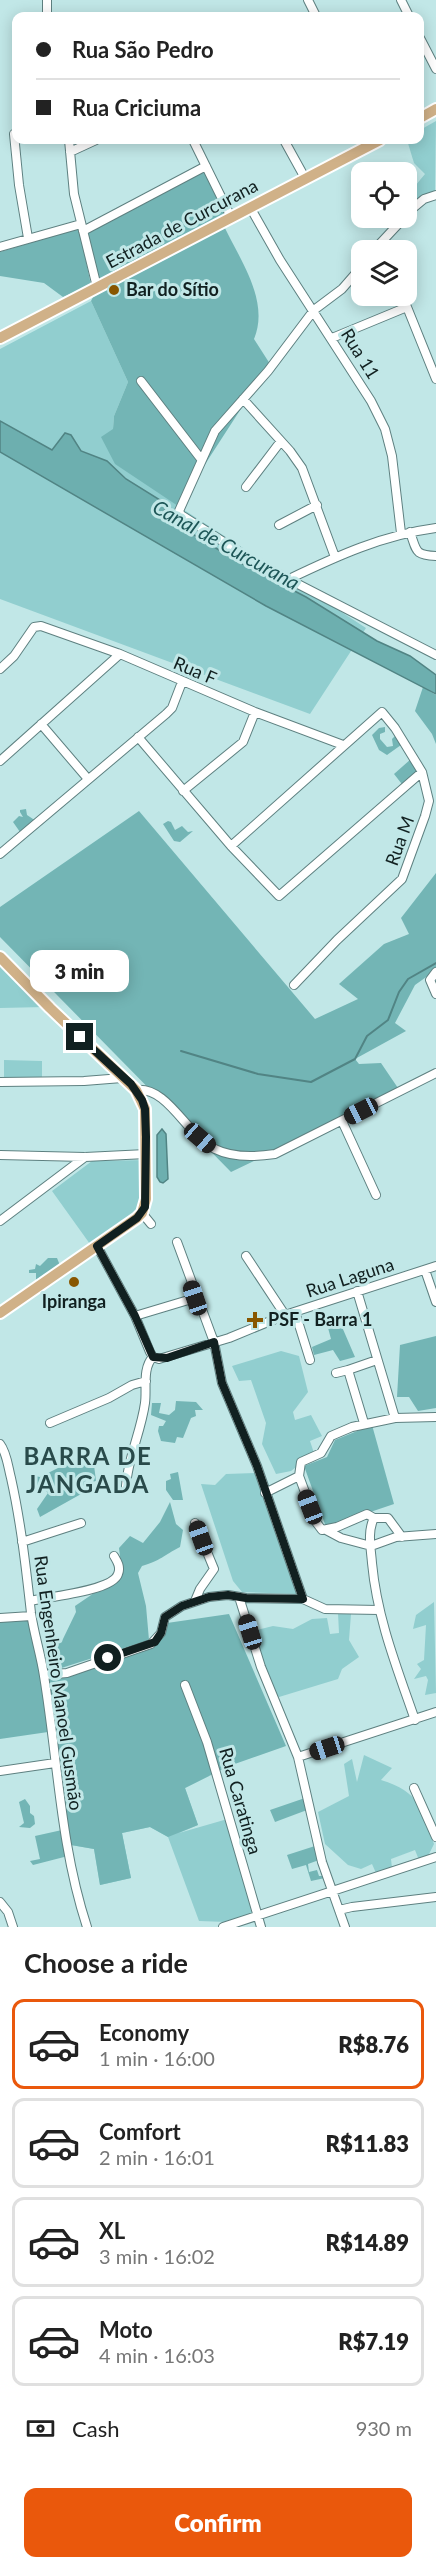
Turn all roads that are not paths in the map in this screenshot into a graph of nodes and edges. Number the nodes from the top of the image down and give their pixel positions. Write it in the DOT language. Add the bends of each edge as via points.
graph roads {
  1 [pos="424,46"];
  2 [pos="436,69"];
  3 [pos="15,144"];
  4 [pos="69,144"];
  5 [pos="87,144"];
  6 [pos="195,144"];
  7 [pos="286,144"];
  8 [pos="371,144"];
  9 [pos="70,152"];
  10 [pos="207,166"];
  11 [pos="305,178"];
  12 [pos="436,195"];
  13 [pos="417,205"];
  14 [pos="250,207"];
  15 [pos="231,217"];
  16 [pos="82,227"];
  17 [pos="394,228"];
  18 [pos="28,237"];
  19 [pos="383,240"];
  20 [pos="0,247"];
  21 [pos="351,279"];
  22 [pos="98,287"];
  23 [pos="314,310"];
  24 [pos="0,338"];
  25 [pos="332,338"];
  26 [pos="436,379"];
  27 [pos="141,381"];
  28 [pos="243,399"];
  29 [pos="281,441"];
  30 [pos="201,459"];
  31 [pos="246,487"];
  32 [pos="317,505"];
  33 [pos="279,525"];
  34 [pos="436,528"];
  35 [pos="410,532"];
  36 [pos="401,533"];
  37 [pos="436,556"];
  38 [pos="335,557"];
  39 [pos="289,579"];
  40 [pos="120,654"];
  41 [pos="435,654"];
  42 [pos="0,669"];
  43 [pos="182,682"];
  44 [pos="255,712"];
  45 [pos="41,724"];
  46 [pos="138,736"];
  47 [pos="343,745"];
  48 [pos="0,761"];
  49 [pos="422,772"];
  50 [pos="88,779"];
  51 [pos="183,791"];
  52 [pos="231,846"];
  53 [pos="0,854"];
  54 [pos="0,957"];
  55 [pos="436,972"];
  56 [pos="294,985"];
  57 [pos="436,993"];
  58 [pos="436,1073"];
  59 [pos="122,1078"];
  60 [pos="0,1082"];
  61 [pos="136,1090"];
  62 [pos="342,1121"];
  63 [pos="146,1154"];
  64 [pos="0,1155"];
  65 [pos="85,1156"];
  66 [pos="376,1195"];
  67 [pos="142,1213"];
  68 [pos="0,1221"];
  69 [pos="151,1224"];
  70 [pos="177,1242"];
  71 [pos="97,1246"];
  72 [pos="246,1256"];
  73 [pos="436,1266"];
  74 [pos="425,1270"];
  75 [pos="357,1291"];
  76 [pos="195,1298"];
  77 [pos="436,1302"];
  78 [pos="295,1312"];
  79 [pos="0,1313"];
  80 [pos="285,1315"];
  81 [pos="135,1316"];
  82 [pos="214,1342"];
  83 [pos="153,1357"];
  84 [pos="310,1360"];
  85 [pos="377,1360"];
  86 [pos="348,1370"];
  87 [pos="336,1373"];
  88 [pos="146,1380"];
  89 [pos="436,1417"];
  90 [pos="395,1418"];
  91 [pos="50,1423"];
  92 [pos="364,1423"];
  93 [pos="0,1444"];
  94 [pos="299,1476"];
  95 [pos="126,1486"];
  96 [pos="265,1492"];
  97 [pos="374,1518"];
  98 [pos="81,1523"];
  99 [pos="195,1523"];
  100 [pos="326,1530"];
  101 [pos="436,1534"];
  102 [pos="402,1537"];
  103 [pos="22,1542"];
  104 [pos="371,1546"];
  105 [pos="114,1556"];
  106 [pos="239,1597"];
  107 [pos="303,1599"];
  108 [pos="30,1600"];
  109 [pos="195,1601"];
  110 [pos="379,1610"];
  111 [pos="32,1616"];
  112 [pos="0,1618"];
  113 [pos="44,1675"];
  114 [pos="185,1685"];
  115 [pos="436,1712"];
  116 [pos="415,1720"];
  117 [pos="298,1757"];
  118 [pos="56,1763"];
  119 [pos="0,1771"];
  120 [pos="414,1788"];
  121 [pos="436,1837"];
  122 [pos="436,1857"];
  123 [pos="331,1891"];
  124 [pos="436,1898"];
  125 [pos="0,1902"];
  126 [pos="339,1910"];
  127 [pos="257,1916"];
  128 [pos="13,1927"];
  129 [pos="87,1927"];
  130 [pos="223,1927"];
  131 [pos="261,1927"];
  132 [pos="345,1927"];
  1 -- 2 [label="street"];
  3 -- 18 [label="street"];
  4 -- 9 [label="street"];
  5 -- 9 [label="street"];
  6 -- 10 [label="street"];
  7 -- 11 [label="street"];
  8 -- 11 [label="main road, Estrada de Curcurana"];
  9 -- 16 [label="street"];
  10 -- 15 [label="street"];
  10 -- 16 [label="street"];
  11 -- 14 [label="main road, Estrada de Curcurana"];
  12 -- 13 [label="street"];
  14 -- 15 [label="main road, Estrada de Curcurana"];
  14 -- 23 [label="street, Rua 11"];
  15 -- 22 [label="main road, Estrada de Curcurana"];
  16 -- 18 [label="street"];
  16 -- 22 [label="street"];
  17 -- 19 [label="street"];
  18 -- 20 [label="street"];
  21 -- 23 [label="street"];
  22 -- 24 [label="main road, Estrada de Curcurana"];
  23 -- 25 [label="street, Rua 11"];
  23 -- 28 [label="street"];
  25 -- 26 [label="street" via="407,307"];
  25 -- 36 [label="street, Rua 11" via="385,429"];
  27 -- 30 [label="street"];
  28 -- 29 [label="street"];
  28 -- 30 [label="street" via="215,431"];
  29 -- 31 [label="street"];
  29 -- 32 [label="street" via="302,468"];
  30 -- 39 [label="street" via="179,511 181,515"];
  32 -- 33 [label="street"];
  32 -- 38 [label="street"];
  34 -- 35 [label="street"];
  35 -- 36 [label="street"];
  35 -- 37 [label="street" via="420,555"];
  36 -- 38 [label="street"];
  38 -- 39 [label="street"];
  39 -- 41 [label="street"];
  40 -- 42 [label="street, Rua F" via="35,626"];
  40 -- 43 [label="street, Rua F"];
  40 -- 45 [label="street"];
  43 -- 44 [label="street, Rua F"];
  43 -- 46 [label="street" via="172,708"];
  44 -- 47 [label="street, Rua F"];
  44 -- 51 [label="street" via="243,742"];
  45 -- 48 [label="street"];
  45 -- 50 [label="street"];
  46 -- 50 [label="street"];
  46 -- 51 [label="street"];
  47 -- 49 [label="street, Rua M" via="382,712"];
  47 -- 52 [label="street"];
  49 -- 52 [label="street" via="279,896"];
  49 -- 56 [label="street, Rua M" via="429,801 402,879"];
  50 -- 53 [label="street"];
  51 -- 52 [label="street"];
  54 -- 59 [label="main road"];
  55 -- 57 [label="street" via="430,980"];
  58 -- 62 [label="street"];
  59 -- 60 [label="street"];
  59 -- 61 [label="main road"];
  61 -- 62 [label="street" via="159,1094 210,1146 232,1154 275,1154"];
  61 -- 63 [label="main road" via="145,1109"];
  62 -- 66 [label="street"];
  63 -- 65 [label="street"];
  63 -- 67 [label="main road" via="146,1199"];
  64 -- 65 [label="street"];
  65 -- 68 [label="street"];
  67 -- 69 [label="street"];
  67 -- 71 [label="main road"];
  70 -- 76 [label="street"];
  71 -- 79 [label="main road"];
  71 -- 81 [label="street"];
  72 -- 80 [label="street"];
  73 -- 74 [label="street, Rua Laguna"];
  74 -- 75 [label="street, Rua Laguna"];
  74 -- 77 [label="street"];
  75 -- 78 [label="street, Rua Laguna"];
  75 -- 85 [label="street"];
  76 -- 81 [label="street"];
  76 -- 82 [label="street"];
  78 -- 80 [label="street, Rua Laguna"];
  78 -- 84 [label="street"];
  80 -- 82 [label="street, Rua Laguna"];
  81 -- 83 [label="street"];
  82 -- 83 [label="street, Rua Laguna" via="167,1358"];
  82 -- 96 [label="street" via="222,1383"];
  83 -- 88 [label="street" via="148,1362"];
  85 -- 86 [label="street"];
  85 -- 90 [label="street"];
  86 -- 87 [label="street"];
  86 -- 92 [label="street"];
  88 -- 91 [label="street"];
  88 -- 95 [label="street" via="142,1421 129,1460"];
  89 -- 90 [label="street"];
  90 -- 92 [label="street"];
  92 -- 94 [label="street" via="331,1436 322,1452 301,1462"];
  93 -- 103 [label="street, Rua Engenheiro Manoel Gusmão" via="12,1481"];
  94 -- 96 [label="street"];
  94 -- 100 [label="street" via="316,1522"];
  96 -- 107 [label="street"];
  97 -- 100 [label="street" via="367,1514"];
  97 -- 102 [label="street" via="388,1518"];
  97 -- 104 [label="street"];
  98 -- 103 [label="street"];
  99 -- 109 [label="street" via="214,1569"];
  100 -- 104 [label="street"];
  101 -- 102 [label="street"];
  102 -- 104 [label="street"];
  103 -- 108 [label="street, Rua Engenheiro Manoel Gusmão"];
  104 -- 110 [label="street" via="372,1579"];
  105 -- 108 [label="street" via="118,1574 109,1583"];
  106 -- 107 [label="street"];
  106 -- 109 [label="street"];
  106 -- 117 [label="street" via="267,1684"];
  107 -- 110 [label="street" via="325,1609"];
  108 -- 111 [label="street, Rua Engenheiro Manoel Gusmão"];
  109 -- 113 [label="street" via="165,1617 161,1633 151,1644 67,1673"];
  110 -- 116 [label="street"];
  111 -- 112 [label="street"];
  111 -- 113 [label="street, Rua Engenheiro Manoel Gusmão"];
  113 -- 118 [label="street, Rua Engenheiro Manoel Gusmão"];
  114 -- 127 [label="street, Rua Caratinga" via="214,1764"];
  115 -- 116 [label="street"];
  116 -- 117 [label="street"];
  117 -- 123 [label="street"];
  118 -- 119 [label="street"];
  118 -- 129 [label="street, Rua Engenheiro Manoel Gusmão" via="68,1849"];
  120 -- 121 [label="street"];
  122 -- 123 [label="street"];
  123 -- 126 [label="street"];
  123 -- 127 [label="street"];
  124 -- 126 [label="street"];
  125 -- 128 [label="street"];
  126 -- 132 [label="street"];
  127 -- 130 [label="street"];
  127 -- 131 [label="street, Rua Caratinga"];
}
